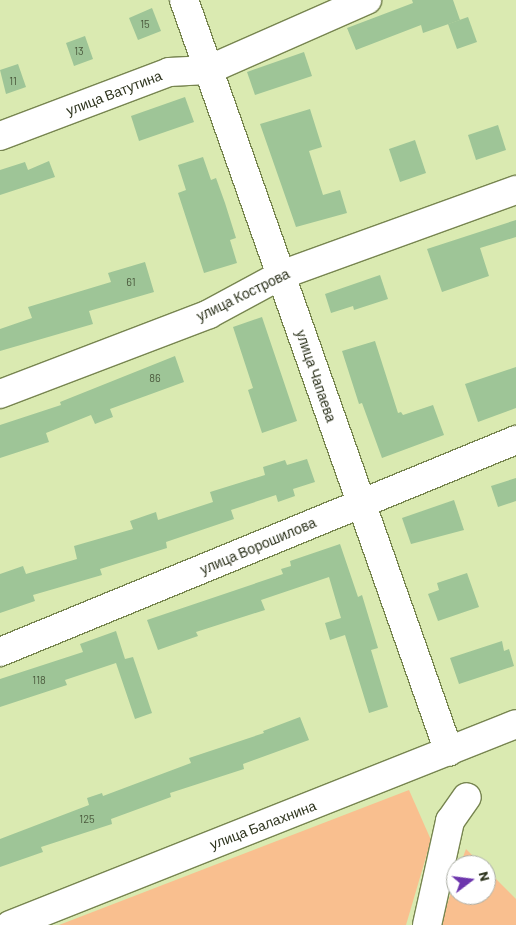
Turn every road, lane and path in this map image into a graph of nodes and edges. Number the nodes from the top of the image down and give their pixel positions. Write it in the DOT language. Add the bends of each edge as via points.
graph roads {
  1 [pos="184,0"];
  2 [pos="367,0"];
  3 [pos="208,70"];
  4 [pos="0,136"];
  5 [pos="516,190"];
  6 [pos="281,275"];
  7 [pos="0,394"];
  8 [pos="516,440"];
  9 [pos="361,502"];
  10 [pos="0,652"];
  11 [pos="516,724"];
  12 [pos="449,752"];
  13 [pos="467,797"];
  14 [pos="10,925"];
  15 [pos="427,925"];
  1 -- 3 [label="street, улица Чапаева"];
  2 -- 3 [label="street, улица Ватутина"];
  3 -- 4 [label="street, улица Ватутина" via="169,72"];
  3 -- 6 [label="street, улица Чапаева"];
  5 -- 6 [label="street, улица Кострова"];
  6 -- 7 [label="street, улица Кострова" via="209,314"];
  6 -- 9 [label="street, улица Чапаева"];
  8 -- 9 [label="street, улица Ворошилова"];
  9 -- 10 [label="street, улица Ворошилова"];
  9 -- 12 [label="street, улица Чапаева"];
  11 -- 12 [label="street, улица Балахнина"];
  12 -- 14 [label="street, улица Балахнина"];
  13 -- 15 [label="street" via="450,820"];
}
